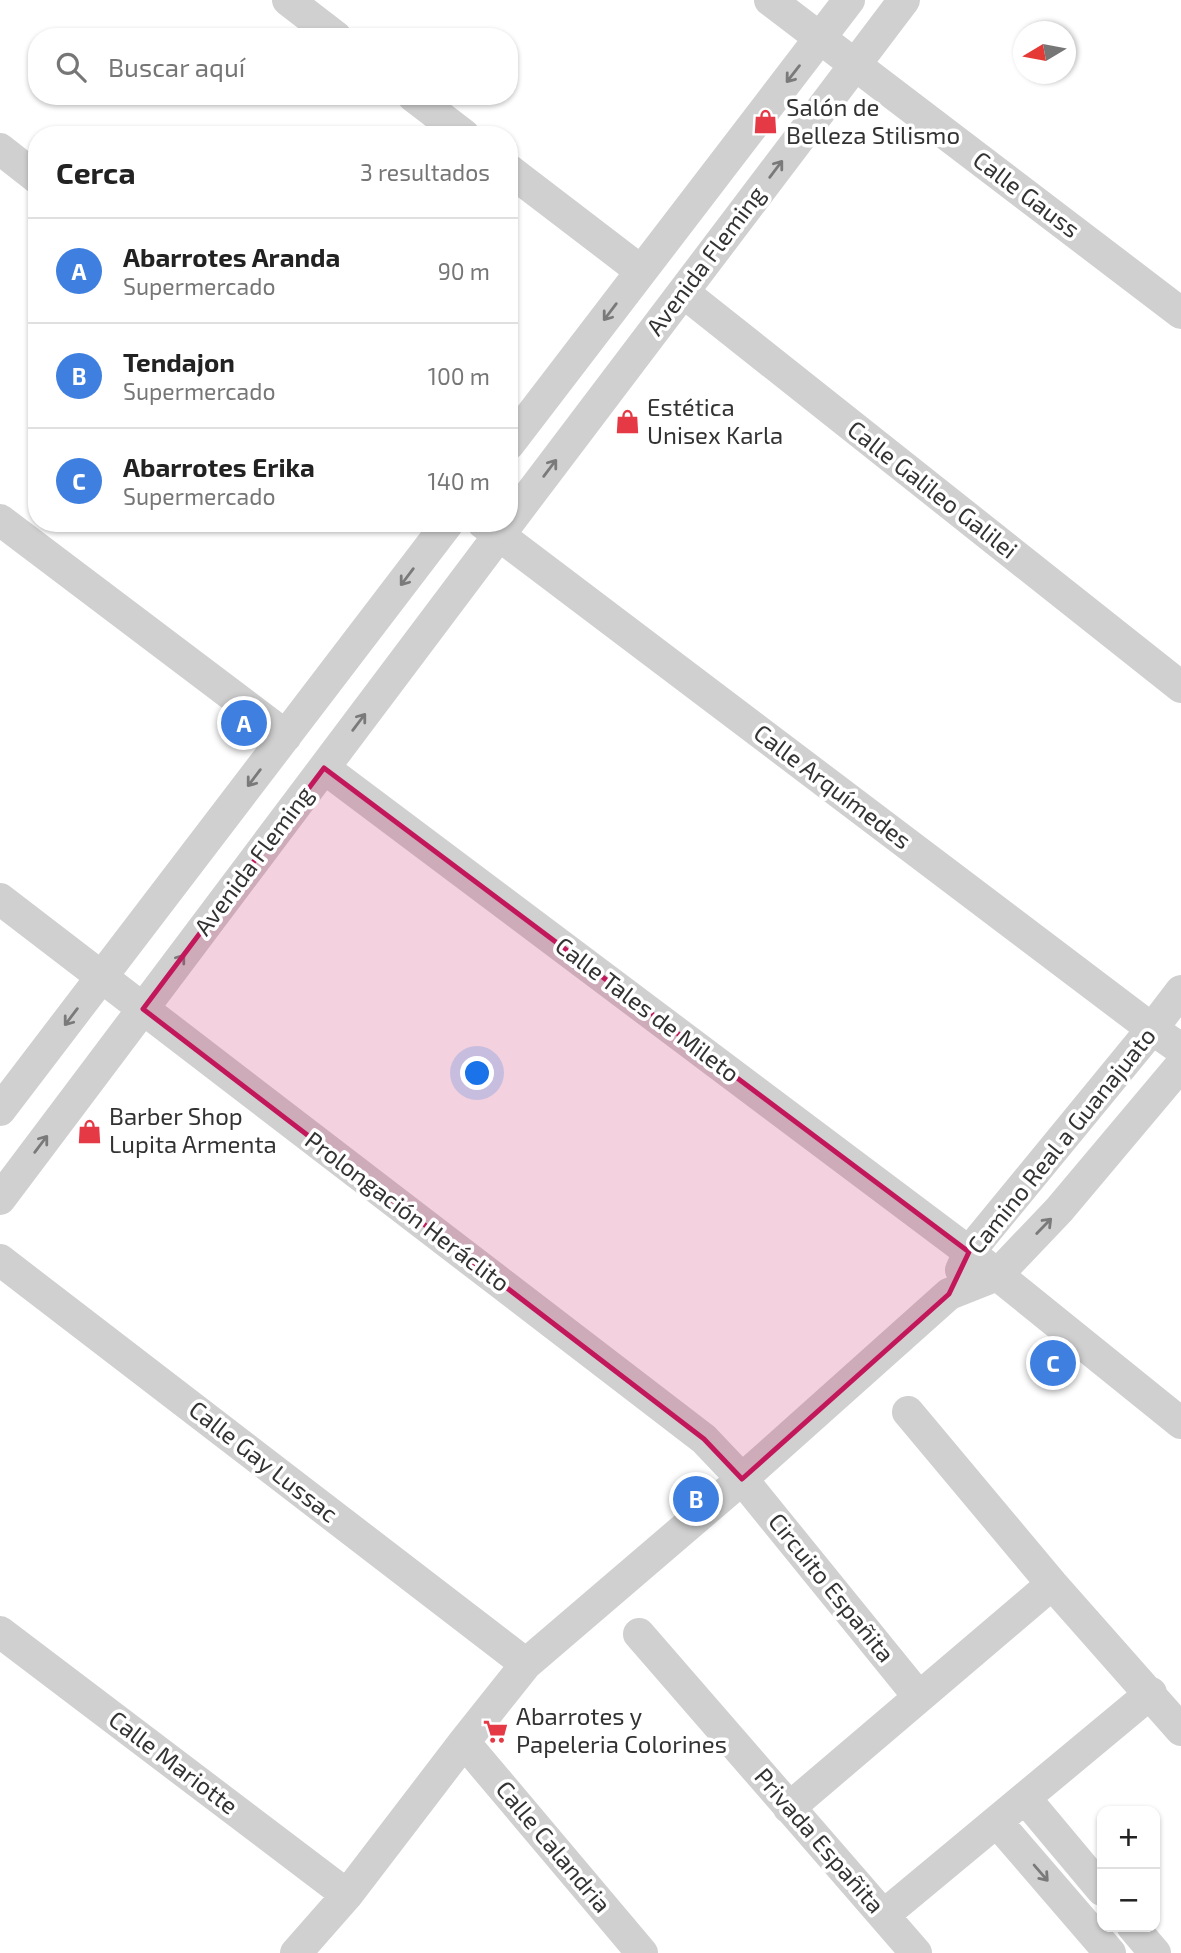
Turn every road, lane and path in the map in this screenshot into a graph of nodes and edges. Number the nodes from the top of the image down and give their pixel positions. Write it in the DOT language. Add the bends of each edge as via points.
graph roads {
  1 [pos="288,0"];
  2 [pos="770,0"];
  3 [pos="849,0"];
  4 [pos="904,0"];
  5 [pos="324,28"];
  6 [pos="820,38"];
  7 [pos="854,64"];
  8 [pos="426,105"];
  9 [pos="452,126"];
  10 [pos="0,149"];
  11 [pos="28,171"];
  12 [pos="518,177"];
  13 [pos="641,271"];
  14 [pos="683,292"];
  15 [pos="1181,313"];
  16 [pos="518,432"];
  17 [pos="518,503"];
  18 [pos="0,520"];
  19 [pos="441,532"];
  20 [pos="496,532"];
  21 [pos="508,532"];
  22 [pos="1181,687"];
  23 [pos="286,736"];
  24 [pos="324,768"];
  25 [pos="0,899"];
  26 [pos="101,977"];
  27 [pos="1181,991"];
  28 [pos="143,1009"];
  29 [pos="1152,1029"];
  30 [pos="1181,1049"];
  31 [pos="1181,1065"];
  32 [pos="0,1110"];
  33 [pos="0,1199"];
  34 [pos="969,1252"];
  35 [pos="0,1260"];
  36 [pos="997,1275"];
  37 [pos="949,1294"];
  38 [pos="908,1412"];
  39 [pos="1181,1423"];
  40 [pos="742,1479"];
  41 [pos="1052,1584"];
  42 [pos="0,1632"];
  43 [pos="639,1634"];
  44 [pos="526,1664"];
  45 [pos="1151,1693"];
  46 [pos="919,1697"];
  47 [pos="1181,1730"];
  48 [pos="464,1742"];
  49 [pos="1025,1798"];
  50 [pos="789,1808"];
  51 [pos="997,1822"];
  52 [pos="1097,1884"];
  53 [pos="347,1895"];
  54 [pos="884,1915"];
  55 [pos="1137,1932"];
  56 [pos="315,1946"];
  57 [pos="642,1953"];
  58 [pos="916,1953"];
  59 [pos="1110,1953"];
  60 [pos="1155,1953"];
  1 -- 5 [label="street"];
  2 -- 6 [label="street, Calle Gauss"];
  3 -- 6 [label="street, Avenida Fleming"];
  4 -- 7 [label="street, Avenida Fleming"];
  6 -- 7 [label="street, Calle Gauss"];
  6 -- 13 [label="street, Avenida Fleming, one-way"];
  14 -- 7 [label="street, Avenida Fleming, one-way"];
  7 -- 15 [label="street, Calle Gauss"];
  8 -- 9 [label="street"];
  10 -- 11 [label="street"];
  12 -- 13 [label="street"];
  13 -- 16 [label="street, Avenida Fleming, one-way"];
  17 -- 14 [label="street, Avenida Fleming, one-way"];
  14 -- 22 [label="street, Calle Galileo Galilei"];
  18 -- 23 [label="street"];
  19 -- 23 [label="street, Avenida Fleming, one-way"];
  24 -- 20 [label="street, Avenida Fleming, one-way"];
  21 -- 29 [label="street, Calle Arquímedes"];
  23 -- 26 [label="street, Avenida Fleming, one-way"];
  28 -- 24 [label="street, Avenida Fleming, one-way"];
  24 -- 34 [label="street, Calle Tales de Mileto"];
  25 -- 26 [label="street, Prolongación Heráclito"];
  26 -- 28 [label="street, Prolongación Heráclito"];
  26 -- 32 [label="street, Avenida Fleming, one-way"];
  27 -- 29 [label="street, Camino Real a Guanajuato"];
  33 -- 28 [label="street, Avenida Fleming, one-way"];
  28 -- 40 [label="street, Prolongación Heráclito" via="704,1439"];
  29 -- 30 [label="street, Calle Arquímedes"];
  29 -- 34 [label="street, Camino Real a Guanajuato"];
  36 -- 31 [label="street, Camino Real a Guanajuato, one-way" via="1059,1210"];
  34 -- 36 [label="street, Calle Tales de Mileto"];
  34 -- 37 [label="street, Camino Real a Guanajuato"];
  35 -- 44 [label="street, Calle Gay Lussac"];
  36 -- 37 [label="street, Camino Real a Guanajuato"];
  36 -- 39 [label="street, Calle Tales de Mileto"];
  37 -- 40 [label="street, Camino Real a Guanajuato"];
  38 -- 41 [label="street"];
  40 -- 44 [label="street, Camino Real a Guanajuato"];
  40 -- 46 [label="street, Circuito Españita"];
  41 -- 45 [label="street"];
  41 -- 46 [label="street"];
  42 -- 53 [label="street, Calle Mariotte"];
  43 -- 50 [label="street, Privada Españita"];
  44 -- 48 [label="street, Camino Real a Guanajuato"];
  45 -- 47 [label="street"];
  45 -- 49 [label="street"];
  46 -- 50 [label="street"];
  48 -- 53 [label="street, Camino Real a Guanajuato"];
  48 -- 57 [label="street, Calle Calandria"];
  49 -- 51 [label="street"];
  49 -- 52 [label="street"];
  50 -- 54 [label="street, Privada Españita"];
  51 -- 54 [label="street"];
  51 -- 59 [label="street, one-way"];
  53 -- 56 [label="street, Camino Real a Guanajuato"];
  54 -- 58 [label="street, Privada Españita"];
  55 -- 60 [label="street"];
}
